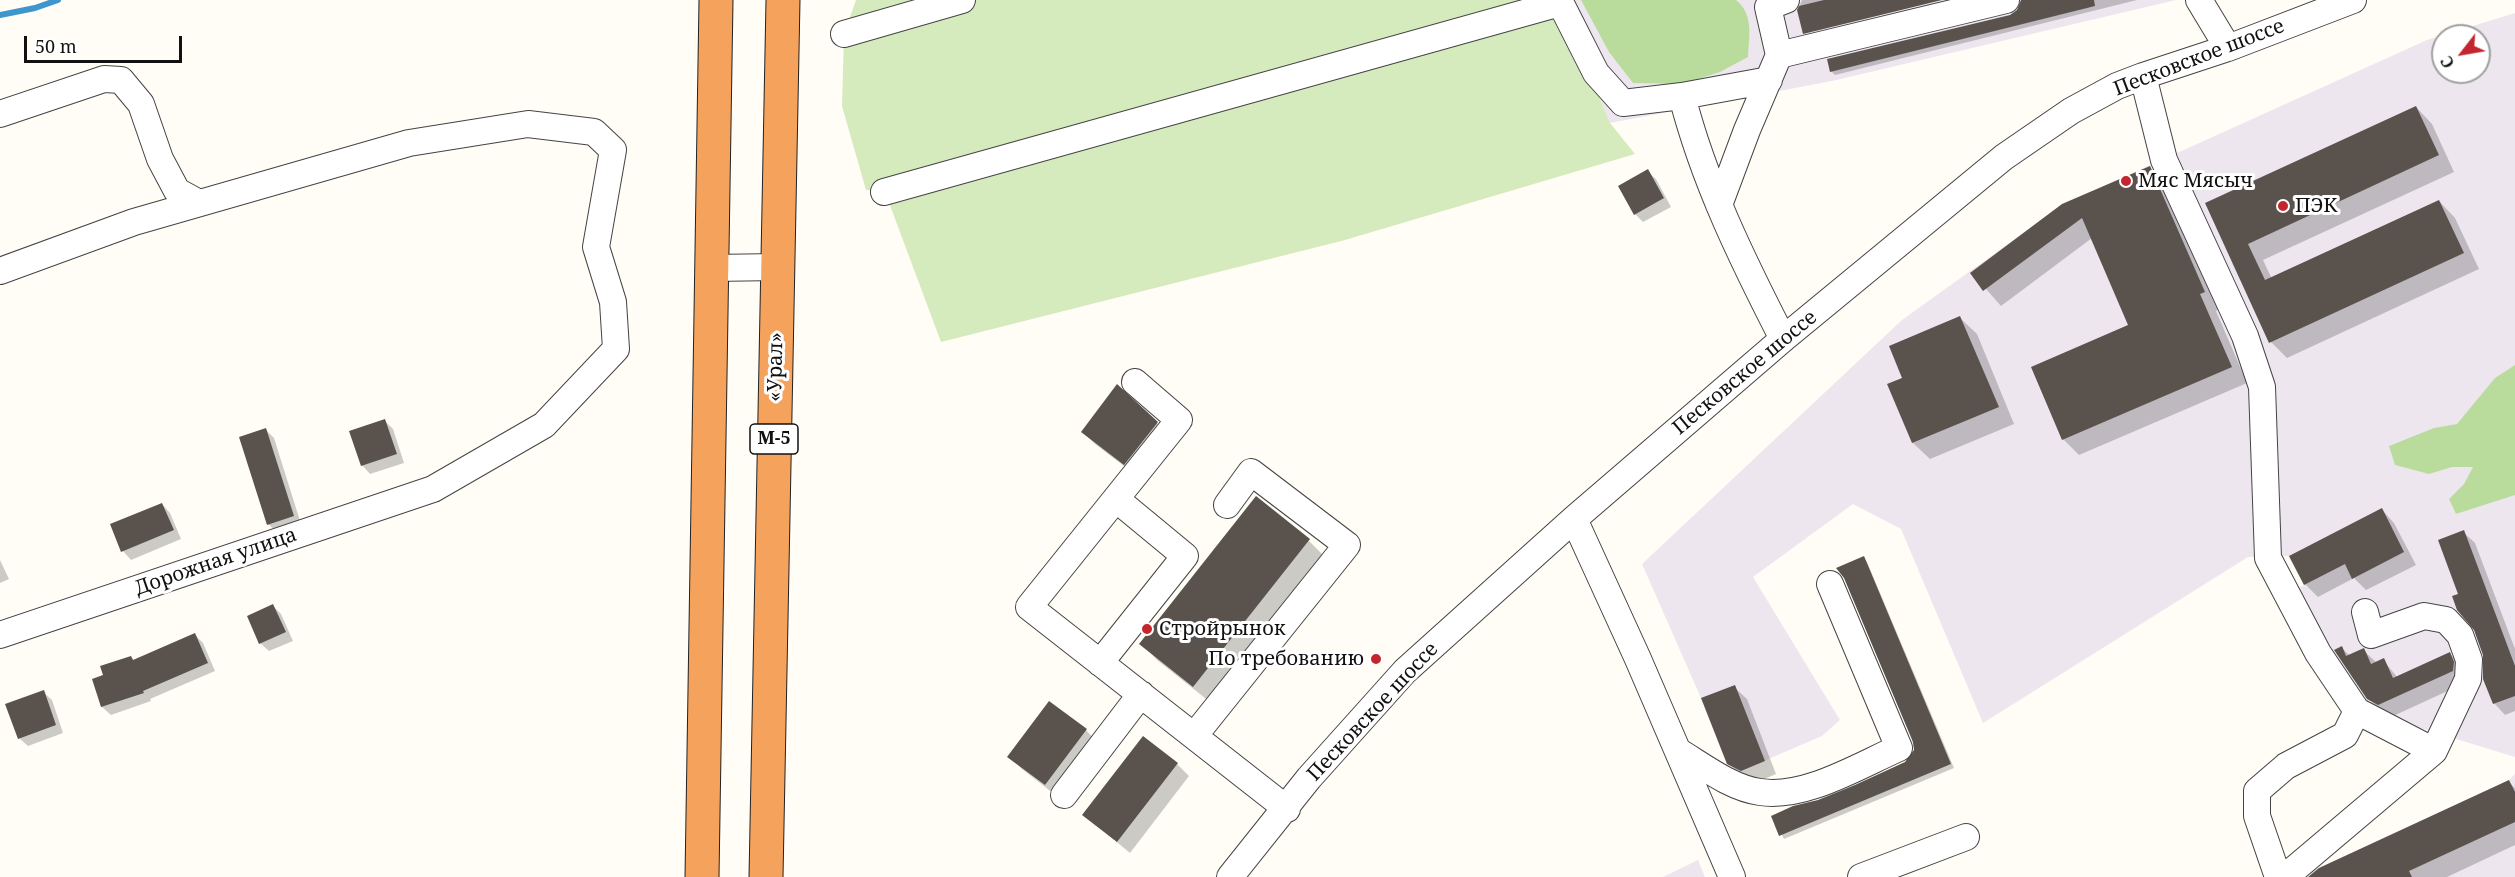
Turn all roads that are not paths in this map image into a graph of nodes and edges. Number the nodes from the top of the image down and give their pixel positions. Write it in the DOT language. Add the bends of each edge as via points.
graph roads {
  1 [pos="716,0"];
  2 [pos="783,0"];
  3 [pos="962,0"];
  4 [pos="1786,0"];
  5 [pos="2006,0"];
  6 [pos="2199,0"];
  7 [pos="2353,0"];
  8 [pos="1560,2"];
  9 [pos="844,34"];
  10 [pos="2229,48"];
  11 [pos="1779,55"];
  12 [pos="2142,76"];
  13 [pos="1768,80"];
  14 [pos="1682,96"];
  15 [pos="0,114"];
  16 [pos="884,192"];
  17 [pos="199,203"];
  18 [pos="1719,205"];
  19 [pos="778,267"];
  20 [pos="712,268"];
  21 [pos="0,271"];
  22 [pos="1783,339"];
  23 [pos="1135,382"];
  24 [pos="1116,499"];
  25 [pos="1227,505"];
  26 [pos="1574,519"];
  27 [pos="1830,584"];
  28 [pos="2364,612"];
  29 [pos="0,635"];
  30 [pos="1100,663"];
  31 [pos="1141,694"];
  32 [pos="2358,711"];
  33 [pos="1194,736"];
  34 [pos="1678,751"];
  35 [pos="2434,751"];
  36 [pos="1064,795"];
  37 [pos="1287,809"];
  38 [pos="1966,837"];
  39 [pos="1864,876"];
  40 [pos="702,877"];
  41 [pos="766,877"];
  42 [pos="1230,877"];
  43 [pos="1732,877"];
  44 [pos="2278,877"];
  45 [pos="2285,877"];
  1 -- 20 [label="highway"];
  2 -- 19 [label="highway, «Урал» / М-5"];
  3 -- 9 [label="street"];
  4 -- 11 [label="street" via="1767,8"];
  5 -- 11 [label="street"];
  6 -- 10 [label="street"];
  7 -- 10 [label="street, Песковское шоссе"];
  8 -- 14 [label="street" via="1596,74 1623,103"];
  8 -- 16 [label="street"];
  10 -- 12 [label="street, Песковское шоссе"];
  11 -- 13 [label="street"];
  12 -- 22 [label="street, Песковское шоссе" via="2071,111 2004,157"];
  12 -- 32 [label="street" via="2164,160 2245,336 2262,387 2268,558 2318,653"];
  13 -- 14 [label="street"];
  13 -- 18 [label="street"];
  14 -- 18 [label="street" via="1694,143"];
  15 -- 17 [label="street" via="104,79 121,80 141,104 160,159 177,191"];
  17 -- 21 [label="street" via="134,222"];
  17 -- 29 [label="street, Дорожная улица" via="409,143 528,124 594,132 612,150 596,247 613,302 616,349 544,425 433,489"];
  18 -- 22 [label="street"];
  19 -- 20 [label="street"];
  19 -- 41 [label="highway, «Урал» / М-5"];
  20 -- 40 [label="highway"];
  22 -- 26 [label="street, Песковское шоссе"];
  23 -- 24 [label="street" via="1179,420"];
  24 -- 30 [label="street" via="1185,556"];
  24 -- 30 [label="street" via="1029,607"];
  25 -- 33 [label="street" via="1251,472 1347,545"];
  26 -- 34 [label="street"];
  26 -- 37 [label="street, Песковское шоссе" via="1405,671"];
  27 -- 34 [label="street" via="1899,748 1790,793 1759,792 1728,781"];
  28 -- 35 [label="street" via="2371,635 2424,616 2446,620 2460,634 2469,660 2468,679"];
  30 -- 31 [label="street"];
  31 -- 33 [label="street"];
  31 -- 36 [label="street"];
  32 -- 35 [label="street"];
  32 -- 44 [label="street" via="2345,735 2286,766 2256,791 2257,816"];
  33 -- 37 [label="street"];
  34 -- 43 [label="street"];
  35 -- 45 [label="street"];
  37 -- 42 [label="street, Песковское шоссе"];
  38 -- 39 [label="street"];
}
